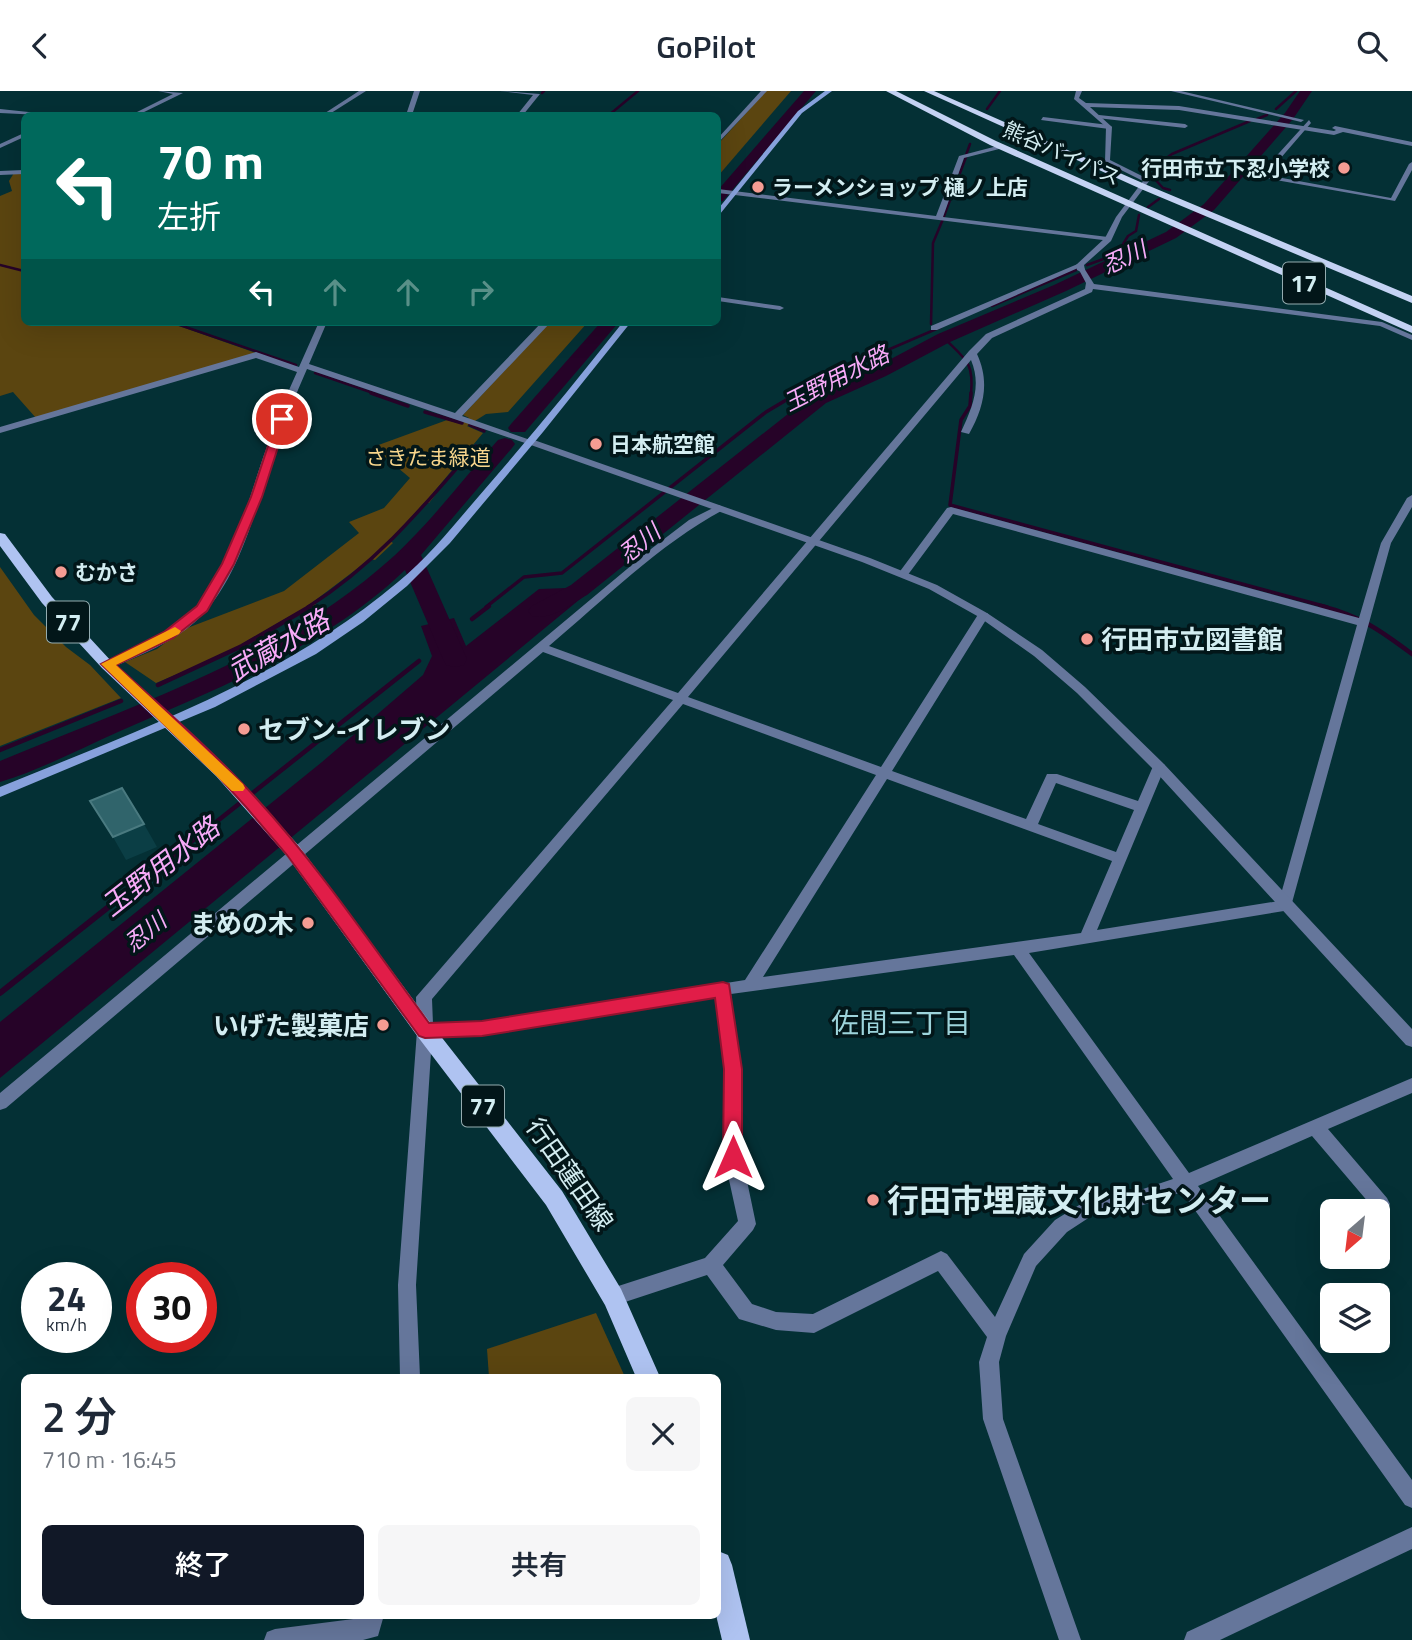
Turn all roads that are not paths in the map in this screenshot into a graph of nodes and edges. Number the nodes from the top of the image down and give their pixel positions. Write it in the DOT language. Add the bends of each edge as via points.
graph roads {
  1 [pos="161,91"];
  2 [pos="363,91"];
  3 [pos="416,91"];
  4 [pos="503,91"];
  5 [pos="764,91"];
  6 [pos="829,91"];
  7 [pos="928,91"];
  8 [pos="943,91"];
  9 [pos="1079,91"];
  10 [pos="1174,91"];
  11 [pos="182,92"];
  12 [pos="886,93"];
  13 [pos="1083,105"];
  14 [pos="0,111"];
  15 [pos="140,112"];
  16 [pos="330,112"];
  17 [pos="410,112"];
  18 [pos="522,112"];
  19 [pos="21,113"];
  20 [pos="1099,117"];
  21 [pos="1043,119"];
  22 [pos="1309,122"];
  23 [pos="1185,126"];
  24 [pos="1109,127"];
  25 [pos="1300,128"];
  26 [pos="1342,129"];
  27 [pos="1028,134"];
  28 [pos="21,136"];
  29 [pos="721,138"];
  30 [pos="1412,144"];
  31 [pos="997,145"];
  32 [pos="0,146"];
  33 [pos="1412,164"];
  34 [pos="21,172"];
  35 [pos="0,173"];
  36 [pos="1144,187"];
  37 [pos="721,192"];
  38 [pos="730,193"];
  39 [pos="1128,204"];
  40 [pos="721,208"];
  41 [pos="939,217"];
  42 [pos="1108,239"];
  43 [pos="1081,268"];
  44 [pos="1090,285"];
  45 [pos="721,299"];
  46 [pos="1412,300"];
  47 [pos="780,308"];
  48 [pos="321,326"];
  49 [pos="543,326"];
  50 [pos="624,326"];
  51 [pos="934,328"];
  52 [pos="1412,330"];
  53 [pos="1412,338"];
  54 [pos="972,353"];
  55 [pos="303,368"];
  56 [pos="456,417"];
  57 [pos="0,430"];
  58 [pos="966,432"];
  59 [pos="531,442"];
  60 [pos="1412,498"];
  61 [pos="716,507"];
  62 [pos="1400,518"];
  63 [pos="1412,523"];
  64 [pos="0,537"];
  65 [pos="812,540"];
  66 [pos="903,574"];
  67 [pos="983,615"];
  68 [pos="1363,623"];
  69 [pos="540,647"];
  70 [pos="107,664"];
  71 [pos="680,698"];
  72 [pos="166,718"];
  73 [pos="1159,767"];
  74 [pos="883,773"];
  75 [pos="0,792"];
  76 [pos="1142,808"];
  77 [pos="1030,826"];
  78 [pos="294,853"];
  79 [pos="1120,859"];
  80 [pos="1285,906"];
  81 [pos="1086,938"];
  82 [pos="1018,949"];
  83 [pos="750,985"];
  84 [pos="723,989"];
  85 [pos="425,1031"];
  86 [pos="1412,1040"];
  87 [pos="1412,1084"];
  88 [pos="0,1103"];
  89 [pos="1315,1127"];
  90 [pos="1186,1183"];
  91 [pos="1377,1199"];
  92 [pos="711,1265"];
  93 [pos="613,1297"];
  94 [pos="998,1335"];
  95 [pos="410,1374"];
  96 [pos="647,1374"];
  97 [pos="1412,1498"];
  98 [pos="1412,1538"];
  99 [pos="721,1578"];
  100 [pos="374,1628"];
  101 [pos="275,1640"];
  102 [pos="736,1640"];
  103 [pos="1070,1640"];
  104 [pos="1195,1640"];
  1 -- 11 [label="street"];
  2 -- 16 [label="street"];
  3 -- 17 [label="street"];
  4 -- 18 [label="street" via="537,94"];
  5 -- 29 [label="street"];
  6 -- 38 [label="main road" via="800,112"];
  7 -- 27 [label="highway, 熊谷バイパス / 17"];
  8 -- 27 [label="highway, 17"];
  9 -- 13 [label="street" via="1076,98"];
  10 -- 22 [label="street"];
  11 -- 15 [label="street"];
  12 -- 31 [label="highway, 熊谷バイパス / 17"];
  13 -- 20 [label="street"];
  13 -- 25 [label="street" via="1179,108"];
  14 -- 19 [label="street"];
  20 -- 23 [label="street"];
  20 -- 24 [label="street"];
  21 -- 24 [label="street"];
  22 -- 25 [label="street"];
  22 -- 26 [label="street"];
  24 -- 36 [label="street" via="1107,161 1147,180"];
  25 -- 26 [label="street" via="1334,134"];
  25 -- 33 [label="street" via="1261,176 1393,200"];
  26 -- 30 [label="street"];
  27 -- 36 [label="highway, 熊谷バイパス / 17"];
  28 -- 32 [label="street"];
  31 -- 39 [label="highway, 熊谷バイパス / 17"];
  31 -- 41 [label="street" via="961,157"];
  34 -- 35 [label="street"];
  36 -- 39 [label="street"];
  36 -- 46 [label="highway, 熊谷バイパス / 17"];
  37 -- 38 [label="street"];
  38 -- 40 [label="main road"];
  38 -- 41 [label="street"];
  39 -- 42 [label="street"];
  39 -- 52 [label="highway, 熊谷バイパス / 17"];
  41 -- 42 [label="street"];
  42 -- 43 [label="street"];
  43 -- 44 [label="street"];
  43 -- 51 [label="street"];
  44 -- 53 [label="street" via="1382,324"];
  44 -- 54 [label="street" via="1079,296 989,336"];
  45 -- 47 [label="street"];
  48 -- 55 [label="street"];
  49 -- 56 [label="street"];
  50 -- 59 [label="main road"];
  54 -- 58 [label="street" via="983,391"];
  54 -- 65 [label="street"];
  55 -- 56 [label="street"];
  55 -- 57 [label="street" via="256,355"];
  55 -- 70 [label="street" via="233,553 202,608 169,635"];
  56 -- 59 [label="street"];
  59 -- 61 [label="street"];
  59 -- 72 [label="main road" via="432,557 346,628 293,661"];
  60 -- 62 [label="street"];
  61 -- 65 [label="street"];
  61 -- 69 [label="street" via="655,551"];
  62 -- 63 [label="street"];
  62 -- 68 [label="street" via="1386,543"];
  64 -- 70 [label="main road, 77" via="47,600"];
  65 -- 66 [label="street"];
  65 -- 71 [label="street"];
  66 -- 67 [label="street"];
  66 -- 68 [label="street" via="951,510"];
  67 -- 73 [label="street" via="1081,690"];
  67 -- 74 [label="street"];
  68 -- 80 [label="street"];
  69 -- 71 [label="street"];
  69 -- 78 [label="street"];
  70 -- 72 [label="main road, 77"];
  71 -- 74 [label="street"];
  71 -- 85 [label="street" via="424,997"];
  72 -- 75 [label="main road"];
  72 -- 78 [label="main road, 77" via="249,800"];
  73 -- 76 [label="street"];
  73 -- 80 [label="street"];
  74 -- 77 [label="street"];
  74 -- 83 [label="street"];
  76 -- 77 [label="street" via="1052,777"];
  76 -- 79 [label="street"];
  77 -- 79 [label="street"];
  78 -- 85 [label="main road, 行田蓮田線 / 77"];
  78 -- 88 [label="street"];
  79 -- 81 [label="street"];
  80 -- 81 [label="street"];
  80 -- 86 [label="street"];
  81 -- 82 [label="street"];
  82 -- 83 [label="street"];
  82 -- 90 [label="street"];
  83 -- 84 [label="street"];
  84 -- 85 [label="street" via="482,1029"];
  84 -- 92 [label="street" via="733,1069 733,1157 747,1224"];
  85 -- 93 [label="main road, 行田蓮田線 / 77" via="554,1198"];
  85 -- 95 [label="street" via="407,1285"];
  87 -- 89 [label="street"];
  89 -- 90 [label="street"];
  89 -- 91 [label="street"];
  90 -- 94 [label="street" via="1137,1199 1089,1207 1061,1226 1030,1260"];
  90 -- 97 [label="street"];
  92 -- 93 [label="street"];
  92 -- 94 [label="street" via="746,1312 776,1321 814,1324 941,1260"];
  93 -- 96 [label="main road, 行田蓮田線 / 77"];
  94 -- 103 [label="street" via="989,1362 993,1419"];
  98 -- 104 [label="street"];
  99 -- 102 [label="main road"];
  100 -- 101 [label="street"];
}
